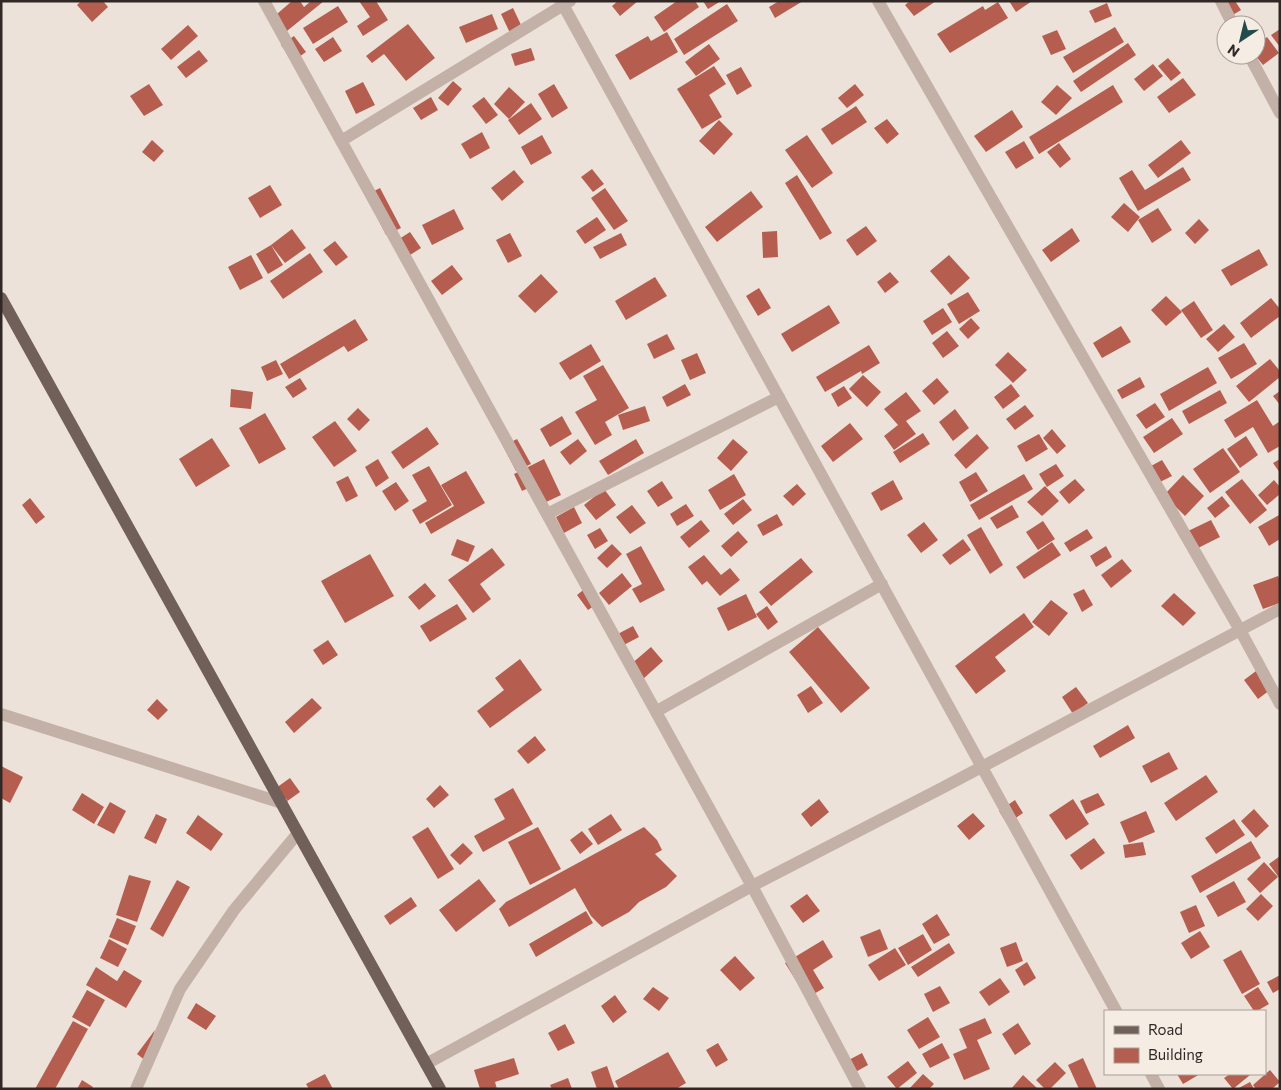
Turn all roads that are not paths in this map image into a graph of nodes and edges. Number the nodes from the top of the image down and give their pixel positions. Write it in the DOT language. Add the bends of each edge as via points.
graph roads {
  1 [pos="264,1"];
  2 [pos="878,1"];
  3 [pos="1221,1"];
  4 [pos="565,3"];
  5 [pos="1228,15"];
  6 [pos="1254,65"];
  7 [pos="1280,113"];
  8 [pos="341,141"];
  9 [pos="1,298"];
  10 [pos="779,396"];
  11 [pos="548,514"];
  12 [pos="882,584"];
  13 [pos="1280,608"];
  14 [pos="1240,630"];
  15 [pos="1280,704"];
  16 [pos="656,711"];
  17 [pos="1,714"];
  18 [pos="982,766"];
  19 [pos="282,803"];
  20 [pos="298,833"];
  21 [pos="752,886"];
  22 [pos="1115,1010"];
  23 [pos="426,1064"];
  24 [pos="1151,1075"];
  25 [pos="136,1089"];
  26 [pos="440,1089"];
  27 [pos="860,1089"];
  28 [pos="1159,1089"];
  1 -- 8 [label="street"];
  2 -- 14 [label="street"];
  3 -- 5 [label="street"];
  4 -- 8 [label="street"];
  4 -- 10 [label="street"];
  6 -- 7 [label="street"];
  8 -- 11 [label="street"];
  9 -- 19 [label="main road"];
  10 -- 11 [label="street"];
  10 -- 12 [label="street"];
  11 -- 16 [label="street"];
  12 -- 16 [label="street"];
  12 -- 18 [label="street"];
  13 -- 14 [label="street"];
  14 -- 15 [label="street"];
  14 -- 18 [label="street"];
  16 -- 21 [label="street"];
  17 -- 19 [label="street"];
  18 -- 21 [label="street"];
  18 -- 22 [label="street"];
  19 -- 20 [label="main road"];
  20 -- 23 [label="main road"];
  20 -- 25 [label="street" via="234,910 180,988"];
  21 -- 23 [label="street"];
  21 -- 27 [label="street"];
  23 -- 26 [label="main road"];
  24 -- 28 [label="street"];
}
